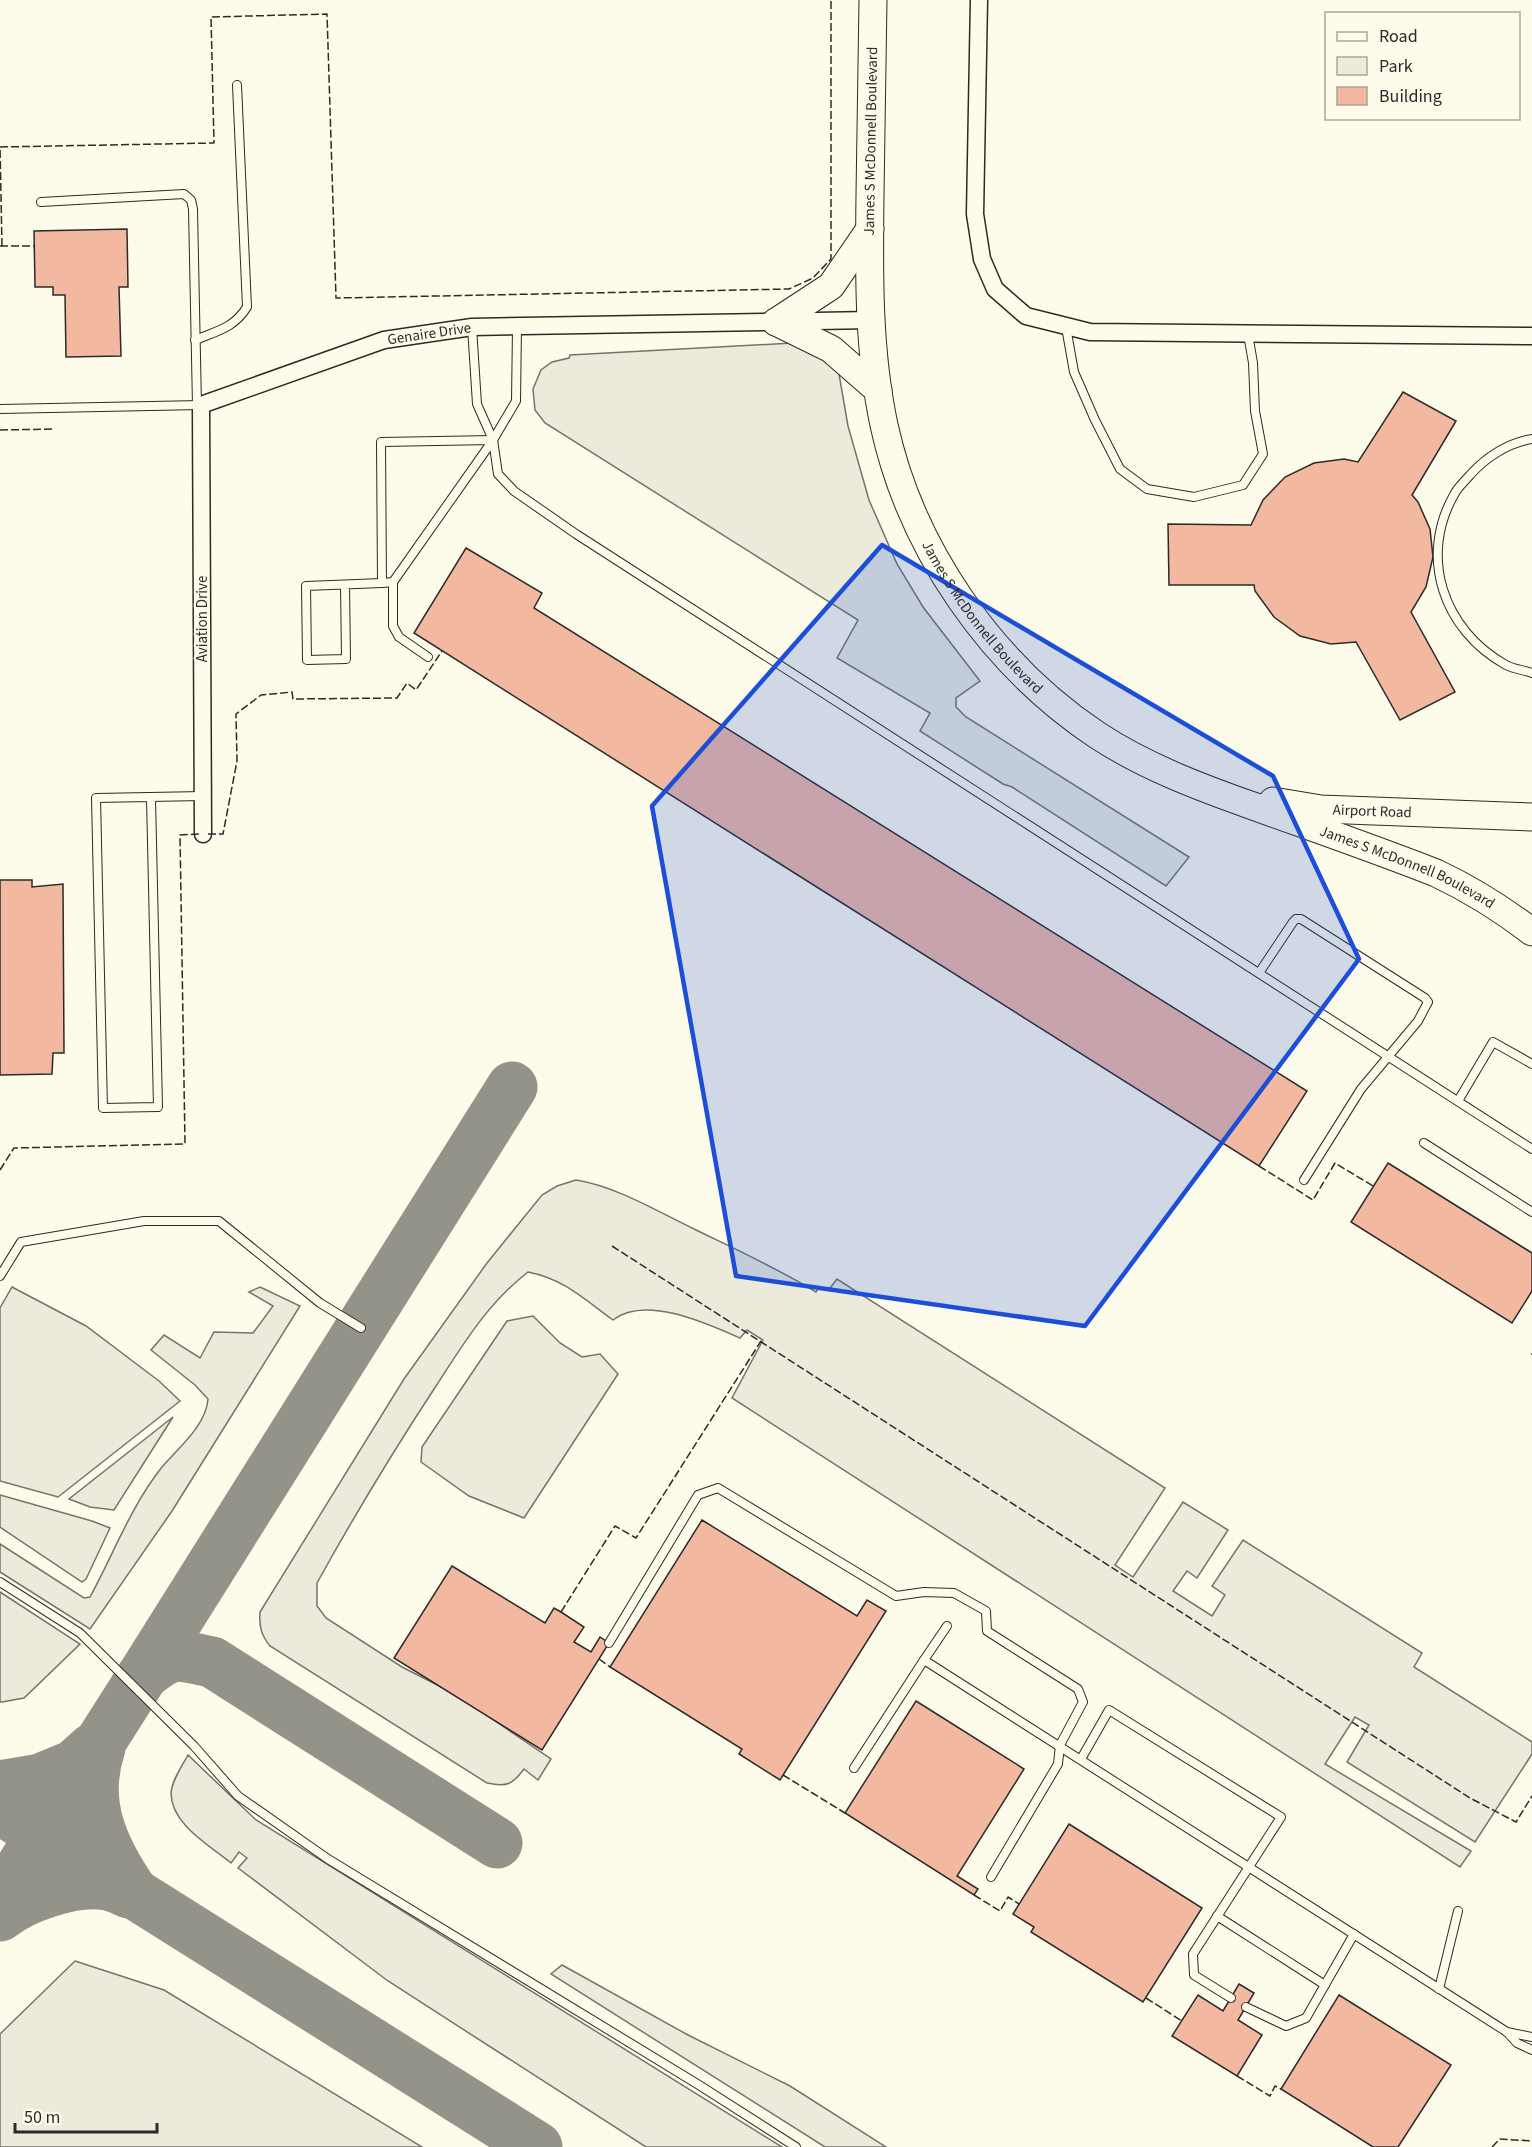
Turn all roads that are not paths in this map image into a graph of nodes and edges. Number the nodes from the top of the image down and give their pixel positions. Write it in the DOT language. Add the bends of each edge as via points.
graph roads {
  1 [pos="873,0"];
  2 [pos="979,0"];
  3 [pos="237,85"];
  4 [pos="42,202"];
  5 [pos="870,229"];
  6 [pos="871,320"];
  7 [pos="776,322"];
  8 [pos="1066,326"];
  9 [pos="472,327"];
  10 [pos="517,327"];
  11 [pos="1248,334"];
  12 [pos="1532,336"];
  13 [pos="195,340"];
  14 [pos="878,390"];
  15 [pos="199,406"];
  16 [pos="0,409"];
  17 [pos="1532,439"];
  18 [pos="493,440"];
  19 [pos="393,582"];
  20 [pos="382,583"];
  21 [pos="345,585"];
  22 [pos="429,657"];
  23 [pos="1532,673"];
  24 [pos="1215,792"];
  25 [pos="203,796"];
  26 [pos="151,798"];
  27 [pos="1532,817"];
  28 [pos="203,834"];
  29 [pos="1532,932"];
  30 [pos="1259,973"];
  31 [pos="1389,1057"];
  32 [pos="1532,1064"];
  33 [pos="1458,1101"];
  34 [pos="1424,1143"];
  35 [pos="1532,1149"];
  36 [pos="1304,1180"];
  37 [pos="1532,1212"];
  38 [pos="0,1275"];
  39 [pos="361,1328"];
  40 [pos="0,1582"];
  41 [pos="947,1626"];
  42 [pos="609,1643"];
  43 [pos="924,1660"];
  44 [pos="1060,1745"];
  45 [pos="1081,1759"];
  46 [pos="854,1768"];
  47 [pos="1249,1867"];
  48 [pos="991,1876"];
  49 [pos="1458,1911"];
  50 [pos="1217,1916"];
  51 [pos="1354,1934"];
  52 [pos="1325,1985"];
  53 [pos="1439,1989"];
  54 [pos="1231,1998"];
  55 [pos="1246,2007"];
  56 [pos="1507,2032"];
  57 [pos="1532,2037"];
  58 [pos="1532,2050"];
  59 [pos="796,2147"];
  1 -- 5 [label="main road, James S McDonnell Boulevard"];
  2 -- 8 [label="street" via="975,214 981,259 995,289 1026,316"];
  3 -- 13 [label="lane" via="247,307 229,327"];
  4 -- 13 [label="lane" via="184,194 191,200"];
  5 -- 6 [label="main road, James S McDonnell Boulevard"];
  5 -- 7 [label="main road" via="831,286"];
  6 -- 7 [label="street, Genaire Drive"];
  6 -- 14 [label="main road, James S McDonnell Boulevard"];
  7 -- 10 [label="street, Genaire Drive"];
  7 -- 14 [label="main road" via="831,349"];
  8 -- 11 [label="street" via="1090,332"];
  8 -- 11 [label="lane" via="1074,372 1120,469 1147,489 1194,497 1243,485 1263,454"];
  9 -- 10 [label="street, Genaire Drive"];
  9 -- 15 [label="street, Genaire Drive" via="384,340"];
  9 -- 18 [label="lane" via="477,404"];
  10 -- 18 [label="lane" via="516,401"];
  11 -- 12 [label="street"];
  13 -- 15 [label="lane"];
  14 -- 24 [label="main road, James S McDonnell Boulevard" via="896,471 912,510 960,599 996,644 1028,678 1097,735 1139,759"];
  15 -- 16 [label="lane, Genaire Drive"];
  15 -- 25 [label="street, Aviation Drive"];
  17 -- 23 [label="lane" via="1519,441 1483,461 1455,492 1440,530 1438,571 1449,610 1473,643 1507,666"];
  18 -- 19 [label="lane"];
  18 -- 20 [label="lane" via="381,442"];
  18 -- 30 [label="lane" via="498,474 514,491"];
  19 -- 20 [label="lane"];
  19 -- 22 [label="lane" via="393,626 399,637"];
  20 -- 21 [label="lane"];
  21 -- 21 [label="lane" via="346,659 307,660 306,586"];
  24 -- 27 [label="main road, Airport Road" via="1321,808"];
  24 -- 29 [label="main road, James S McDonnell Boulevard" via="1436,873 1466,887"];
  25 -- 26 [label="lane"];
  25 -- 28 [label="street, Aviation Drive"];
  26 -- 26 [label="lane" via="96,798 103,1108 158,1107"];
  30 -- 31 [label="lane"];
  30 -- 31 [label="lane" via="1293,922 1301,920 1425,998 1426,1008"];
  31 -- 33 [label="lane"];
  31 -- 36 [label="lane" via="1361,1089"];
  32 -- 33 [label="lane" via="1493,1042"];
  33 -- 35 [label="lane"];
  34 -- 37 [label="lane"];
  38 -- 39 [label="lane" via="21,1242 144,1221 219,1221 320,1303"];
  40 -- 59 [label="lane" via="80,1633 194,1746 238,1796 328,1859"];
  41 -- 43 [label="lane"];
  42 -- 44 [label="lane" via="698,1495 718,1488 896,1596 954,1593 986,1611 987,1631 1078,1689 1083,1702"];
  43 -- 44 [label="lane"];
  43 -- 46 [label="lane"];
  44 -- 45 [label="lane"];
  44 -- 48 [label="lane" via="1058,1764"];
  45 -- 47 [label="lane"];
  45 -- 47 [label="lane" via="1109,1710 1281,1817"];
  47 -- 50 [label="lane"];
  47 -- 51 [label="lane"];
  49 -- 53 [label="lane"];
  50 -- 52 [label="lane"];
  50 -- 54 [label="lane" via="1193,1954 1194,1975"];
  51 -- 52 [label="lane"];
  51 -- 53 [label="lane"];
  52 -- 55 [label="lane" via="1306,2018 1286,2026"];
  53 -- 56 [label="lane"];
  56 -- 57 [label="lane"];
  56 -- 58 [label="lane" via="1517,2043"];
}
